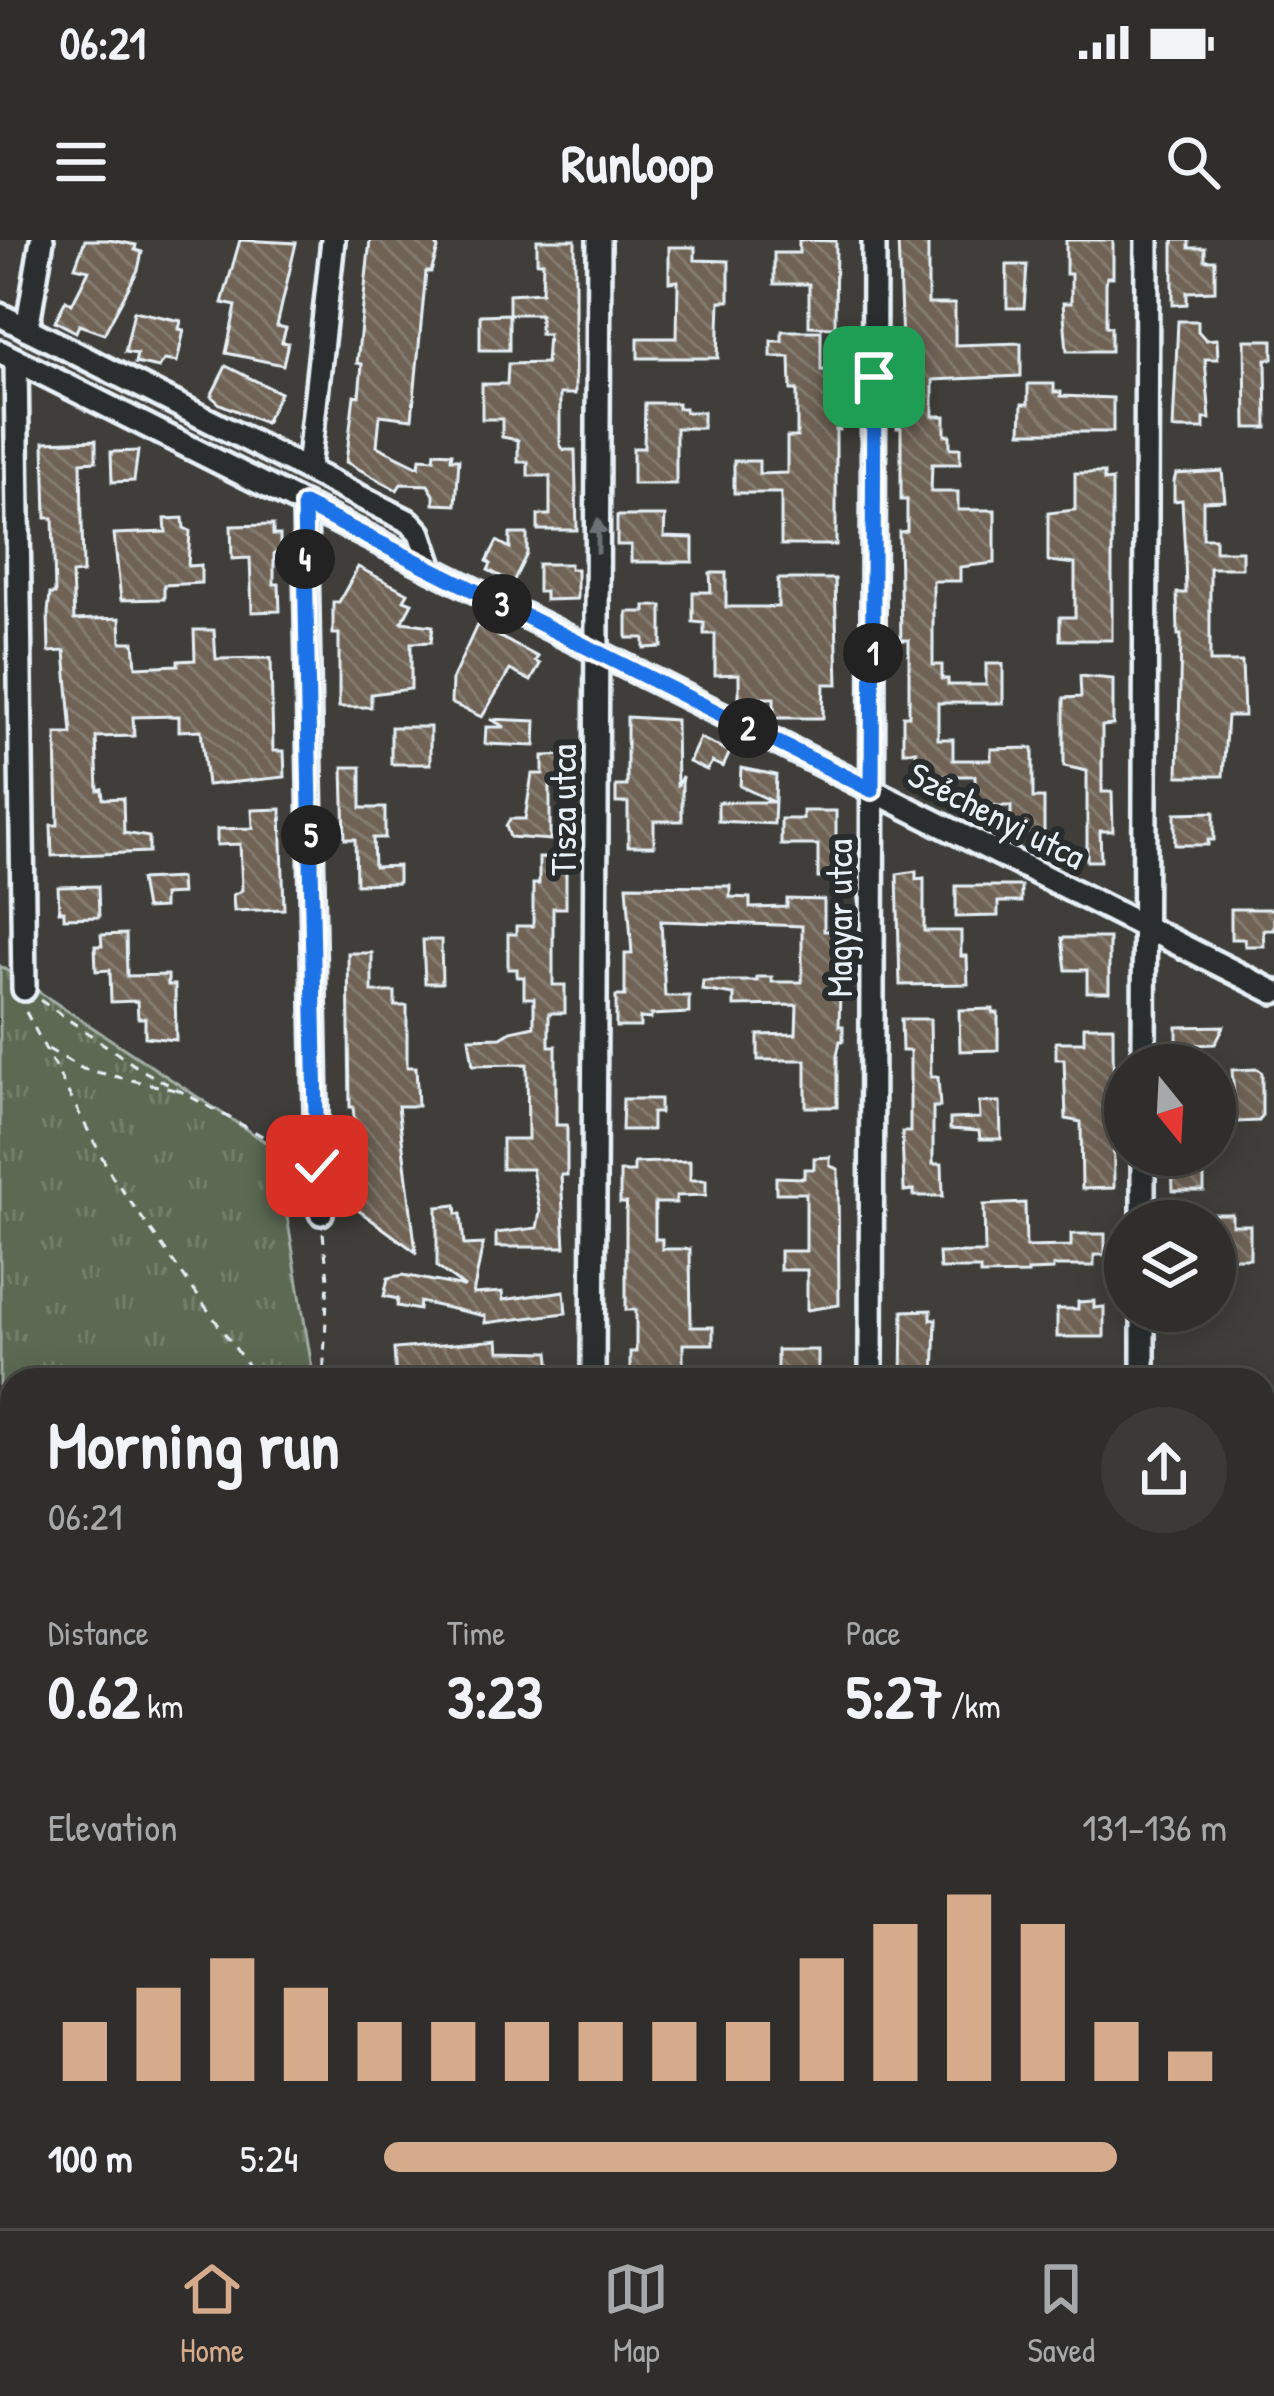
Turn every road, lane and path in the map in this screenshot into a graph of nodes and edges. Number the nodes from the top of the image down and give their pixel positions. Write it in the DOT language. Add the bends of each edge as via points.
graph roads {
  1 [pos="42,240"];
  2 [pos="333,240"];
  3 [pos="599,240"];
  4 [pos="874,240"];
  5 [pos="1147,240"];
  6 [pos="0,315"];
  7 [pos="27,329"];
  8 [pos="8,356"];
  9 [pos="308,470"];
  10 [pos="304,505"];
  11 [pos="432,568"];
  12 [pos="597,652"];
  13 [pos="872,790"];
  14 [pos="1144,927"];
  15 [pos="24,989"];
  16 [pos="1274,992"];
  17 [pos="1144,1044"];
  18 [pos="45,1048"];
  19 [pos="182,1092"];
  20 [pos="317,1166"];
  21 [pos="321,1214"];
  22 [pos="1143,1332"];
  23 [pos="249,1368"];
  24 [pos="323,1368"];
  25 [pos="593,1368"];
  26 [pos="871,1368"];
  27 [pos="1143,1368"];
  1 -- 7 [label="street"];
  2 -- 9 [label="street"];
  12 -- 3 [label="street, Tisza utca, one-way"];
  4 -- 13 [label="street, Magyar utca"];
  5 -- 14 [label="street"];
  6 -- 7 [label="street"];
  7 -- 9 [label="street"];
  8 -- 10 [label="street, Széchenyi utca"];
  8 -- 15 [label="street"];
  9 -- 11 [label="street" via="410,522"];
  10 -- 11 [label="street, Széchenyi utca"];
  10 -- 20 [label="street"];
  11 -- 12 [label="street, Széchenyi utca"];
  12 -- 13 [label="street, Széchenyi utca"];
  12 -- 25 [label="street, Tisza utca"];
  13 -- 14 [label="street, Széchenyi utca"];
  13 -- 26 [label="street, Magyar utca"];
  14 -- 16 [label="street, Széchenyi utca"];
  14 -- 17 [label="street"];
  15 -- 18 [label="path"];
  15 -- 19 [label="path"];
  18 -- 19 [label="path" via="83,1069"];
  18 -- 23 [label="path" via="112,1176"];
  19 -- 20 [label="path"];
  20 -- 21 [label="street"];
  21 -- 24 [label="path" via="328,1280"];
  22 -- 27 [label="street"];
}
